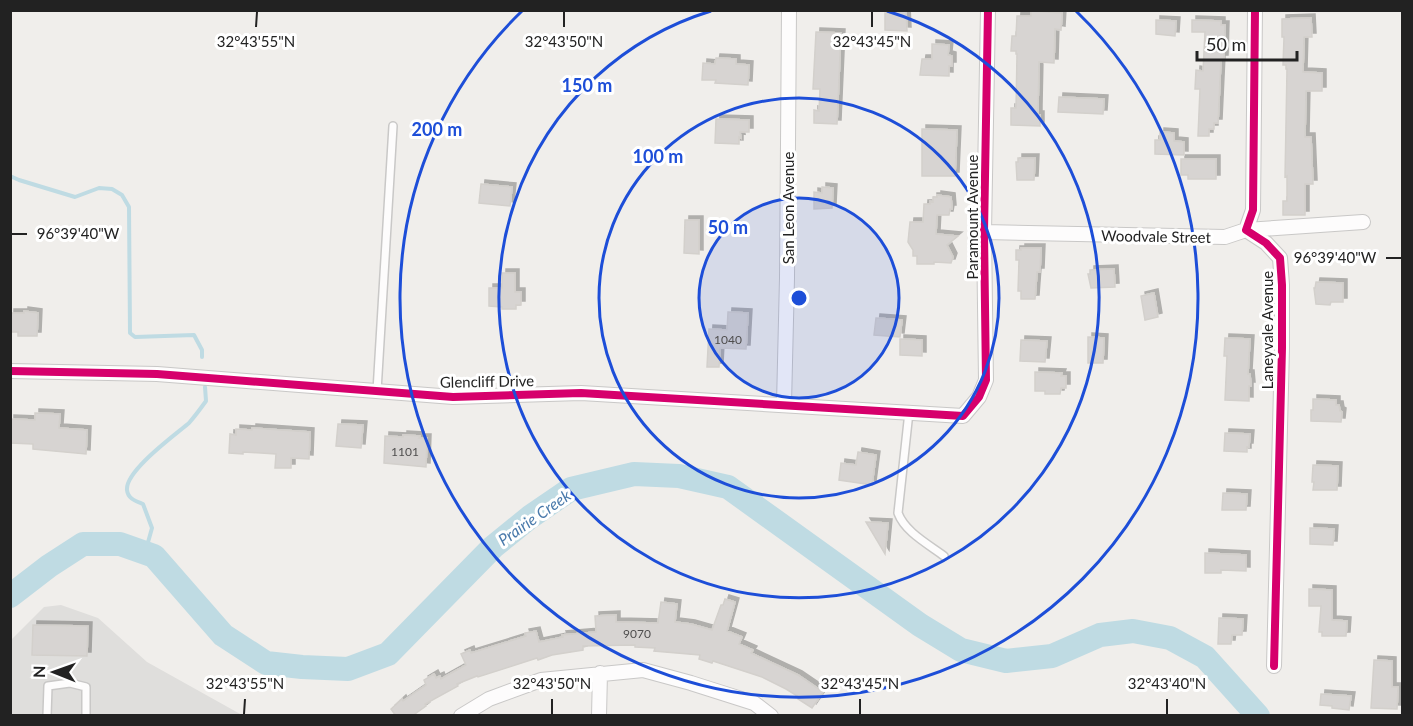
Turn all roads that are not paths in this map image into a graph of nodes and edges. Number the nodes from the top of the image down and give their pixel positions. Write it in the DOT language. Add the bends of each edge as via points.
graph roads {
  1 [pos="789,10"];
  2 [pos="988,10"];
  3 [pos="1256,10"];
  4 [pos="393,126"];
  5 [pos="1363,222"];
  6 [pos="1246,230"];
  7 [pos="984,232"];
  8 [pos="10,371"];
  9 [pos="377,391"];
  10 [pos="784,404"];
  11 [pos="909,412"];
  12 [pos="963,416"];
  13 [pos="944,556"];
  14 [pos="1275,666"];
  15 [pos="600,673"];
  16 [pos="47,716"];
  17 [pos="86,716"];
  18 [pos="461,716"];
  19 [pos="599,716"];
  20 [pos="771,716"];
  1 -- 10 [label="street, San Leon Avenue"];
  2 -- 7 [label="street, Paramount Avenue"];
  3 -- 6 [label="street" via="1253,210"];
  4 -- 9 [label="lane"];
  5 -- 6 [label="street, Woodvale Street"];
  6 -- 7 [label="street, Woodvale Street" via="1225,237"];
  6 -- 14 [label="street, Laneyvale Avenue" via="1280,258 1282,285"];
  7 -- 12 [label="street, Paramount Avenue" via="986,381"];
  8 -- 9 [label="street, Glencliff Drive" via="157,374"];
  9 -- 10 [label="street, Glencliff Drive" via="453,397 580,393"];
  10 -- 11 [label="street, Glencliff Drive"];
  11 -- 12 [label="street, Glencliff Drive"];
  11 -- 13 [label="lane" via="898,513 913,533"];
  15 -- 18 [label="street" via="541,680 489,699"];
  15 -- 19 [label="street"];
  15 -- 20 [label="street" via="644,670 754,704"];
  16 -- 17 [label="lane" via="48,686 70,683 86,687"];
}
